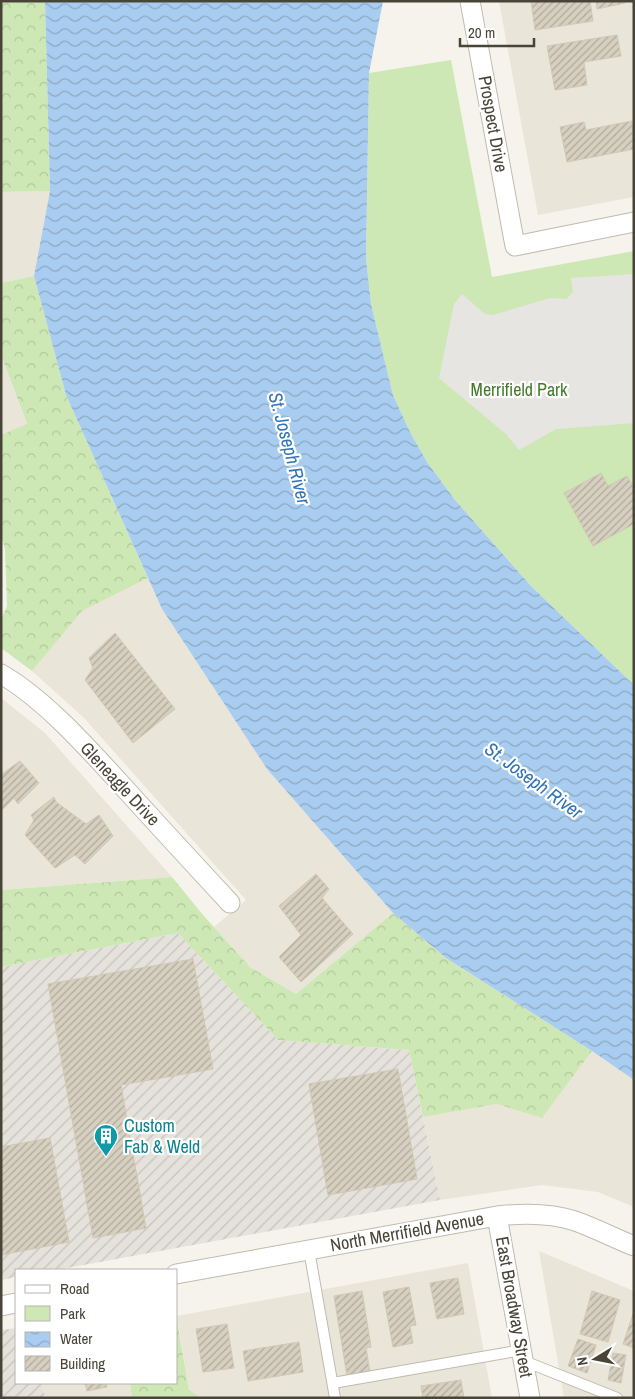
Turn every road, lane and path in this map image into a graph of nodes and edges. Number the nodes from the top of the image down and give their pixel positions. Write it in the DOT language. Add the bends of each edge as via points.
graph roads {
  1 [pos="470,1"];
  2 [pos="634,222"];
  3 [pos="1,674"];
  4 [pos="230,904"];
  5 [pos="497,1216"];
  6 [pos="634,1246"];
  7 [pos="309,1250"];
  8 [pos="178,1274"];
  9 [pos="15,1303"];
  10 [pos="1,1306"];
  11 [pos="523,1356"];
  12 [pos="333,1384"];
  13 [pos="335,1398"];
  14 [pos="530,1398"];
  15 [pos="617,1398"];
  1 -- 2 [label="street, Prospect Drive" via="515,246"];
  3 -- 4 [label="street, Gleneagle Drive" via="14,681 90,750"];
  5 -- 6 [label="street, North Merrifield Avenue" via="522,1213 574,1221"];
  5 -- 7 [label="street, North Merrifield Avenue"];
  5 -- 11 [label="street, East Broadway Street"];
  7 -- 8 [label="street, North Merrifield Avenue"];
  7 -- 12 [label="lane"];
  9 -- 10 [label="street"];
  11 -- 12 [label="lane"];
  11 -- 14 [label="street, East Broadway Street"];
  11 -- 15 [label="lane"];
  12 -- 13 [label="lane"];
}
